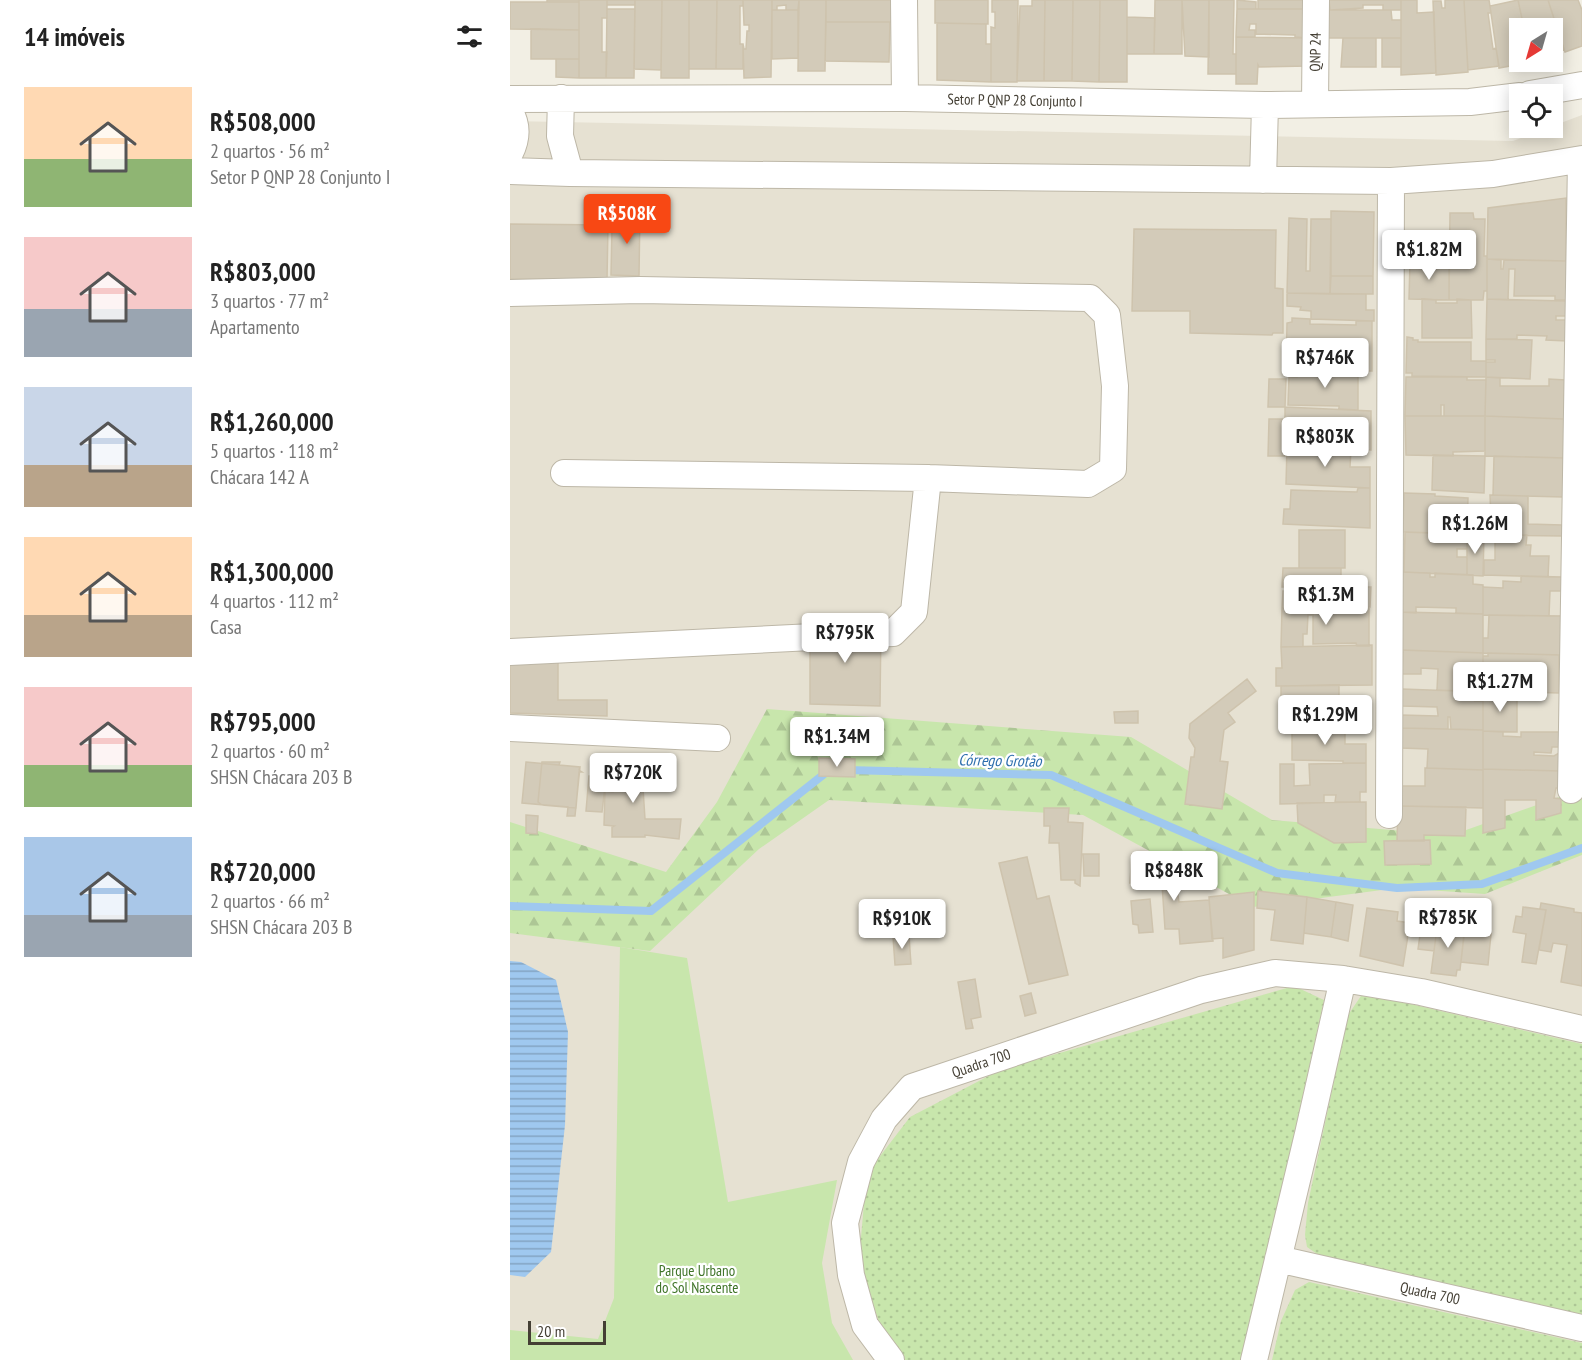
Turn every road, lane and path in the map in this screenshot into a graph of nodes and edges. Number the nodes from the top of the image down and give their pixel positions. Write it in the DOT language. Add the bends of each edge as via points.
graph roads {
  1 [pos="904,0"];
  2 [pos="1316,0"];
  3 [pos="1582,85"];
  4 [pos="1563,88"];
  5 [pos="1509,97"];
  6 [pos="561,98"];
  7 [pos="905,98"];
  8 [pos="510,99"];
  9 [pos="1314,104"];
  10 [pos="1266,105"];
  11 [pos="510,112"];
  12 [pos="510,153"];
  13 [pos="1582,159"];
  14 [pos="510,171"];
  15 [pos="570,173"];
  16 [pos="1263,180"];
  17 [pos="1390,181"];
  18 [pos="510,293"];
  19 [pos="564,473"];
  20 [pos="928,478"];
  21 [pos="510,652"];
  22 [pos="510,728"];
  23 [pos="717,738"];
  24 [pos="1571,790"];
  25 [pos="1389,815"];
  26 [pos="1343,979"];
  27 [pos="1582,1029"];
  28 [pos="1278,1259"];
  29 [pos="1582,1328"];
  30 [pos="891,1360"];
  31 [pos="1254,1360"];
  1 -- 7 [label="street"];
  2 -- 9 [label="street, QNP 24"];
  3 -- 4 [label="street"];
  5 -- 9 [label="street, Setor P QNP 28 Conjunto I" via="1470,102"];
  6 -- 7 [label="street, Setor P QNP 28 Conjunto I"];
  6 -- 8 [label="street, Setor P QNP 28 Conjunto I"];
  6 -- 15 [label="street" via="560,136"];
  7 -- 10 [label="street, Setor P QNP 28 Conjunto I"];
  9 -- 10 [label="street, Setor P QNP 28 Conjunto I"];
  10 -- 16 [label="street"];
  11 -- 12 [label="street" via="516,135"];
  13 -- 17 [label="street" via="1493,174"];
  13 -- 24 [label="street"];
  14 -- 15 [label="street"];
  15 -- 16 [label="street"];
  16 -- 17 [label="street"];
  17 -- 25 [label="street"];
  18 -- 20 [label="street" via="640,290 1090,298 1107,315 1116,386 1113,469 1088,484"];
  19 -- 20 [label="street"];
  20 -- 21 [label="street" via="914,612 894,633"];
  22 -- 23 [label="street"];
  26 -- 27 [label="street, Quadra 700" via="1421,992"];
  26 -- 28 [label="street"];
  26 -- 30 [label="street, Quadra 700" via="1275,973 1201,990 912,1087 884,1119 861,1162 845,1223 850,1275 866,1324"];
  28 -- 29 [label="street, Quadra 700"];
  28 -- 31 [label="street"];
}
